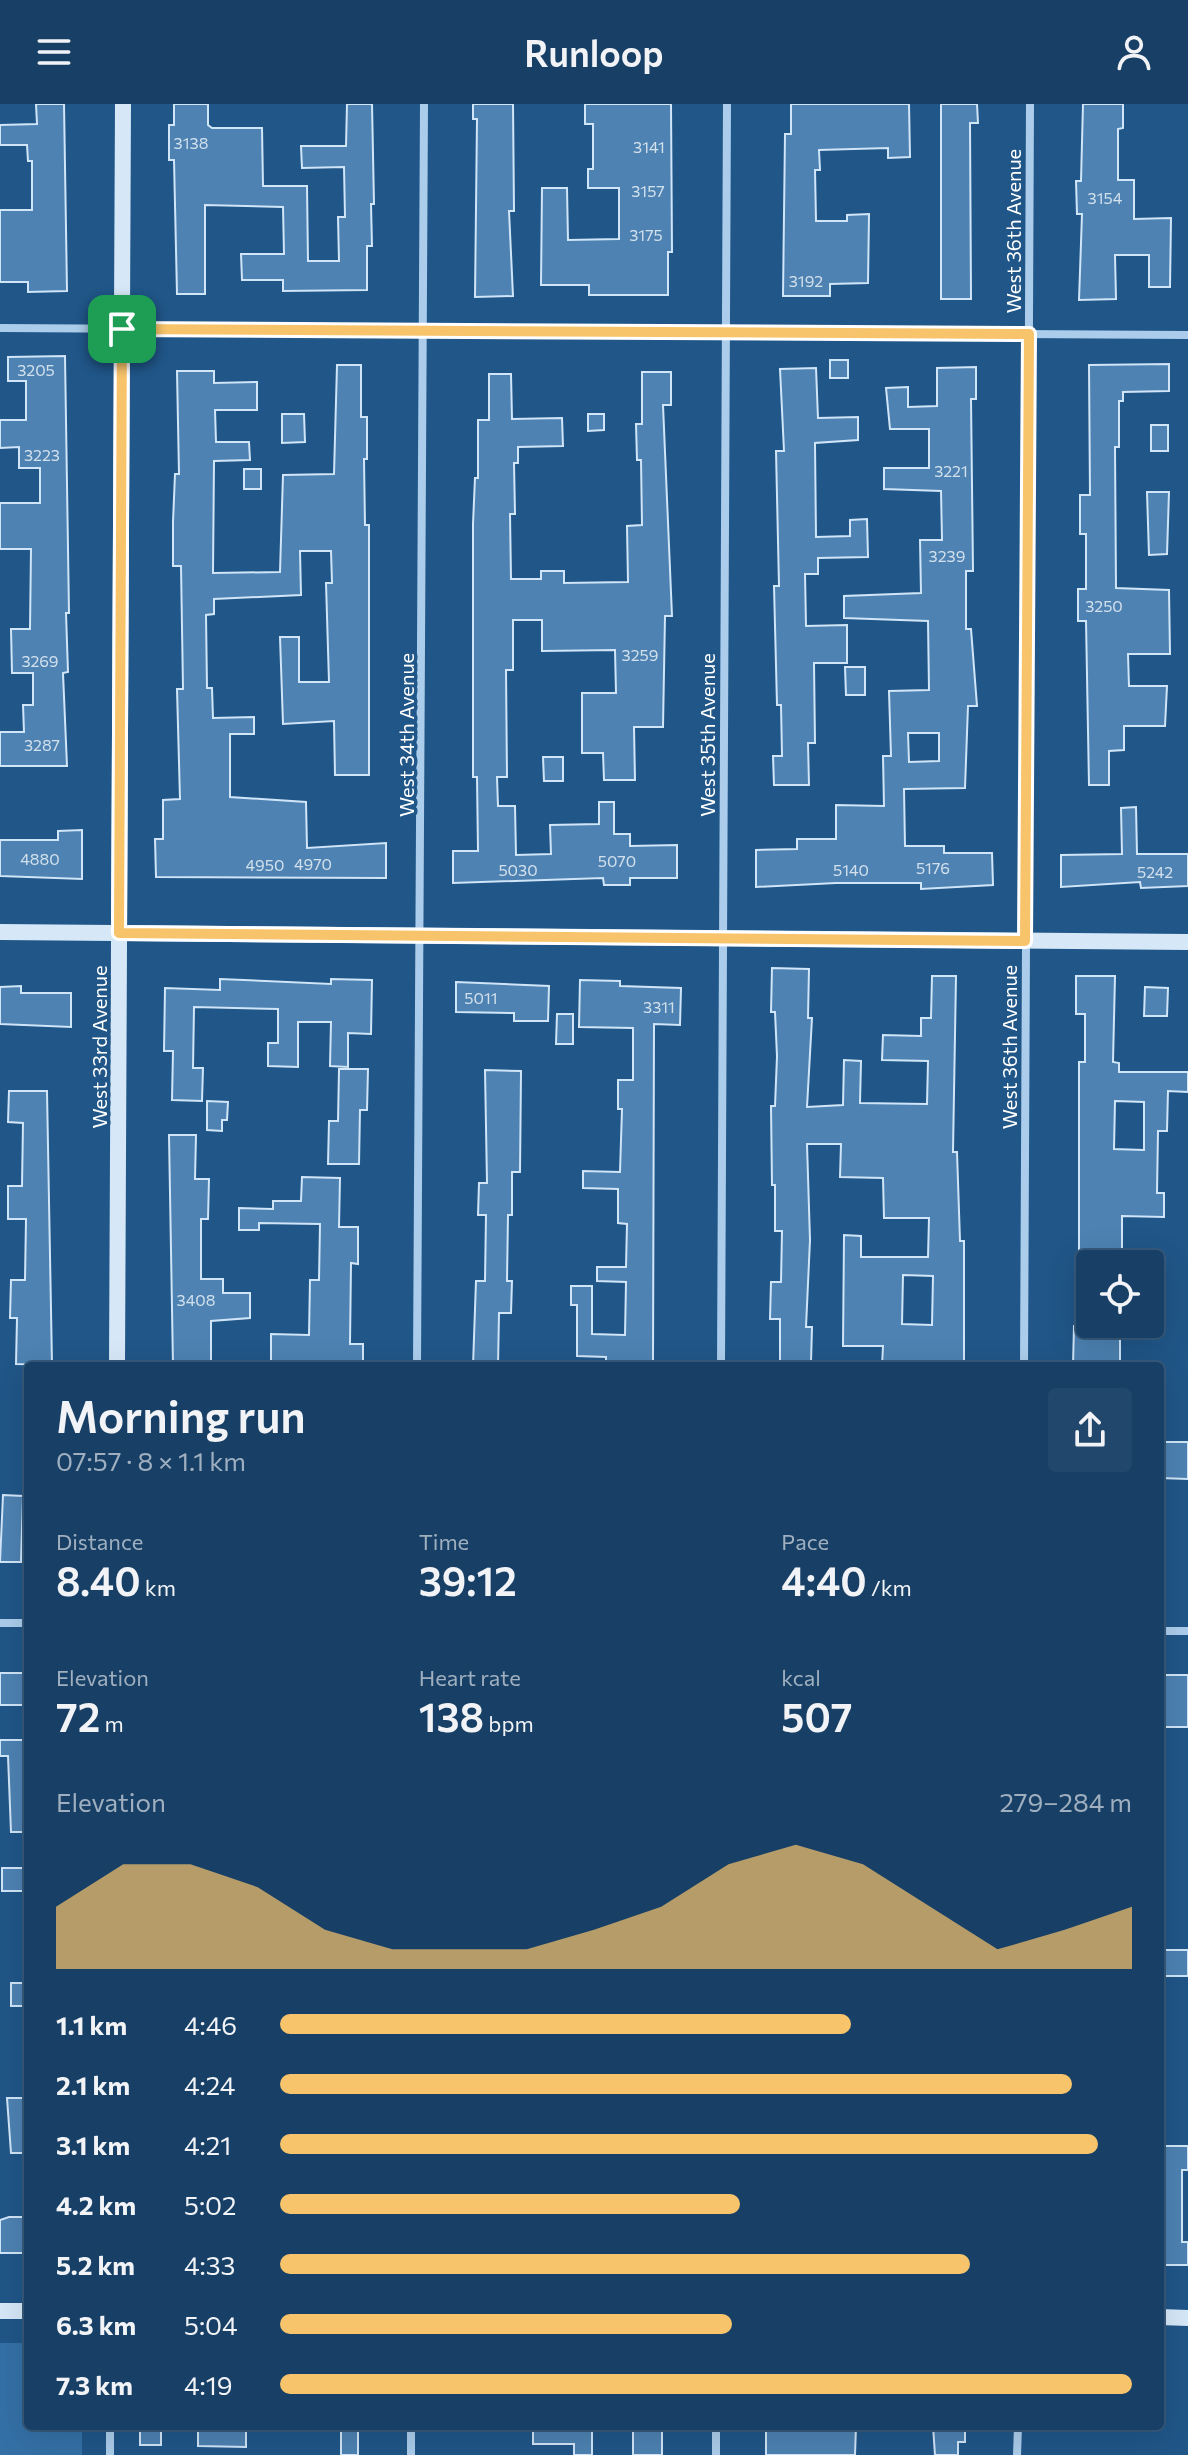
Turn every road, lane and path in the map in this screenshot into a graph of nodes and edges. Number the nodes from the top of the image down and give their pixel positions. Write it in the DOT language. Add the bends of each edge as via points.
graph roads {
  1 [pos="123,104"];
  2 [pos="424,104"];
  3 [pos="727,104"];
  4 [pos="1030,104"];
  5 [pos="0,328"];
  6 [pos="122,329"];
  7 [pos="423,331"];
  8 [pos="726,332"];
  9 [pos="1029,334"];
  10 [pos="1188,335"];
  11 [pos="0,932"];
  12 [pos="119,933"];
  13 [pos="419,937"];
  14 [pos="722,939"];
  15 [pos="1025,941"];
  16 [pos="1188,942"];
  17 [pos="117,1362"];
  18 [pos="417,1362"];
  19 [pos="721,1362"];
  20 [pos="1024,1362"];
  21 [pos="0,1623"];
  22 [pos="24,1623"];
  23 [pos="1164,1631"];
  24 [pos="1188,1631"];
  25 [pos="0,2311"];
  26 [pos="24,2311"];
  27 [pos="1164,2317"];
  28 [pos="1188,2318"];
  29 [pos="110,2430"];
  30 [pos="411,2430"];
  31 [pos="716,2430"];
  32 [pos="1018,2430"];
  33 [pos="110,2455"];
  34 [pos="411,2455"];
  35 [pos="716,2455"];
  36 [pos="1017,2455"];
  1 -- 6 [label="street, West 33rd Avenue"];
  2 -- 7 [label="street, West 34th Avenue"];
  3 -- 8 [label="street, West 35th Avenue"];
  4 -- 9 [label="street, West 36th Avenue"];
  5 -- 6 [label="street"];
  6 -- 7 [label="street"];
  6 -- 12 [label="street, West 33rd Avenue"];
  7 -- 8 [label="street"];
  7 -- 13 [label="street, West 34th Avenue"];
  8 -- 9 [label="street"];
  8 -- 14 [label="street, West 35th Avenue"];
  9 -- 10 [label="street"];
  9 -- 15 [label="street, West 36th Avenue"];
  11 -- 12 [label="street"];
  12 -- 13 [label="street"];
  12 -- 17 [label="street, West 33rd Avenue"];
  13 -- 14 [label="street"];
  13 -- 18 [label="street, West 34th Avenue"];
  14 -- 15 [label="street"];
  14 -- 19 [label="street, West 35th Avenue"];
  15 -- 16 [label="street"];
  15 -- 20 [label="street, West 36th Avenue"];
  21 -- 22 [label="street"];
  23 -- 24 [label="street"];
  25 -- 26 [label="street"];
  27 -- 28 [label="street"];
  29 -- 33 [label="street"];
  30 -- 34 [label="street"];
  31 -- 35 [label="street"];
  32 -- 36 [label="street"];
}
